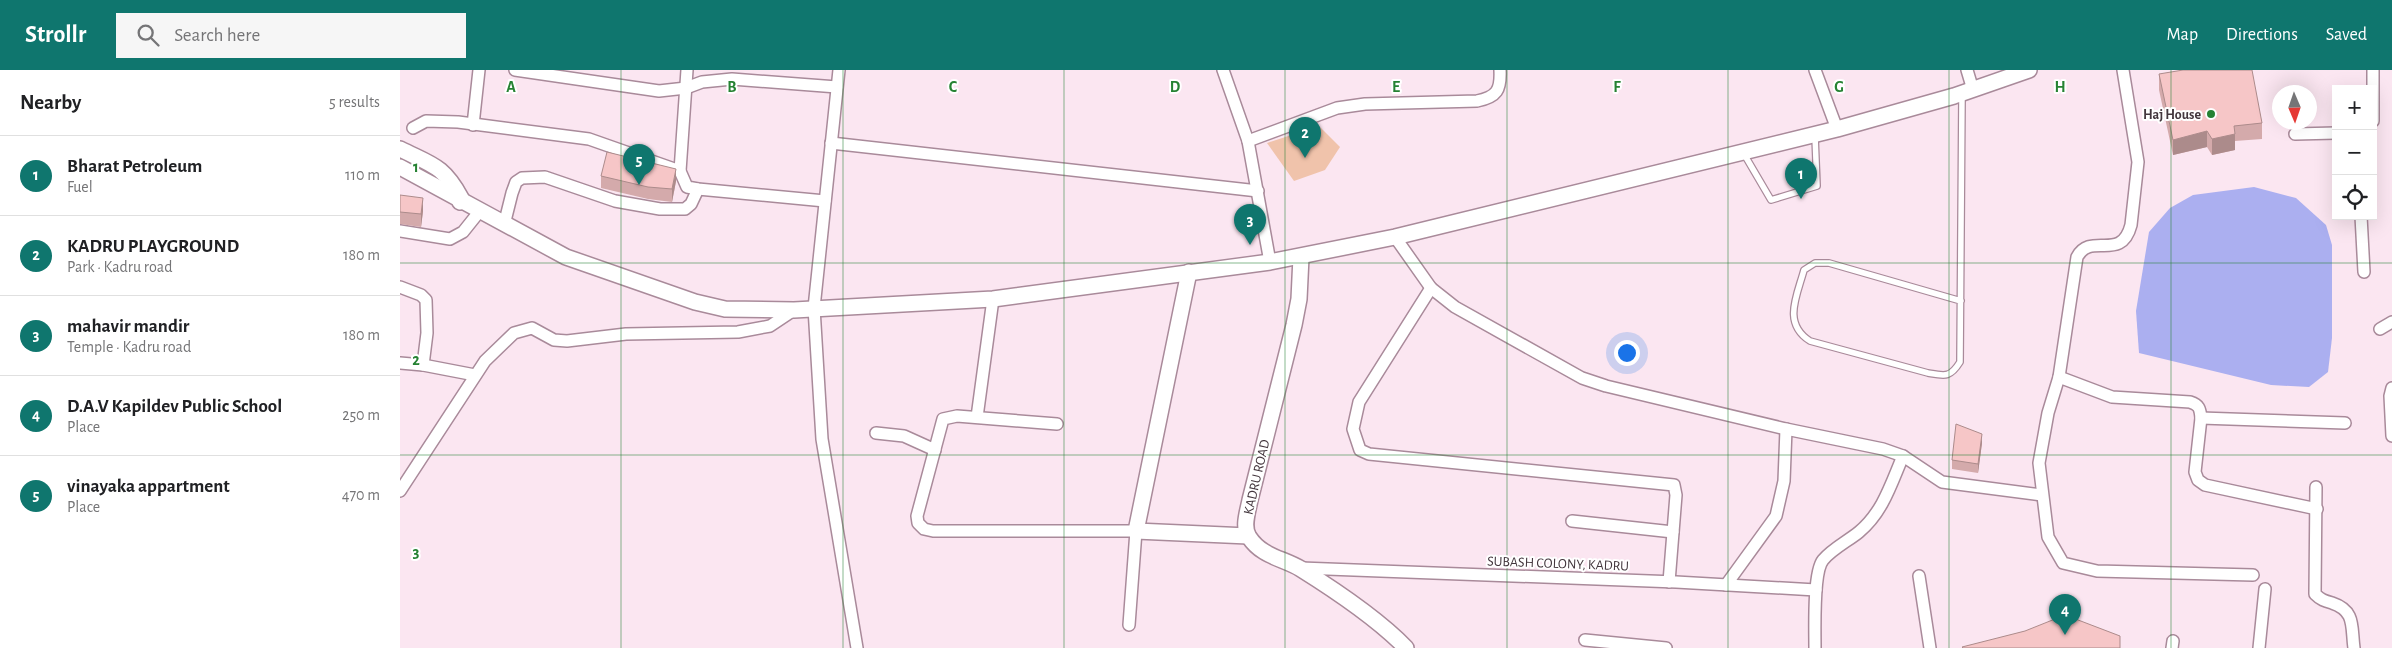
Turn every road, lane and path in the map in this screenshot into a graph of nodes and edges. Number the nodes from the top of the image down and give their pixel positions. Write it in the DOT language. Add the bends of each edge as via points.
graph roads {
  1 [pos="479,70"];
  2 [pos="516,70"];
  3 [pos="687,70"];
  4 [pos="839,70"];
  5 [pos="1223,70"];
  6 [pos="1500,70"];
  7 [pos="1815,70"];
  8 [pos="1967,70"];
  9 [pos="2029,70"];
  10 [pos="2123,70"];
  11 [pos="2373,70"];
  12 [pos="573,74"];
  13 [pos="724,75"];
  14 [pos="2373,85"];
  15 [pos="837,86"];
  16 [pos="686,88"];
  17 [pos="1968,91"];
  18 [pos="473,125"];
  19 [pos="413,128"];
  20 [pos="1837,130"];
  21 [pos="2332,133"];
  22 [pos="2295,134"];
  23 [pos="1815,135"];
  24 [pos="1248,141"];
  25 [pos="831,144"];
  26 [pos="400,149"];
  27 [pos="1743,152"];
  28 [pos="400,167"];
  29 [pos="680,171"];
  30 [pos="400,180"];
  31 [pos="698,189"];
  32 [pos="1258,191"];
  33 [pos="826,201"];
  34 [pos="461,202"];
  35 [pos="479,212"];
  36 [pos="2361,220"];
  37 [pos="504,225"];
  38 [pos="400,231"];
  39 [pos="1395,237"];
  40 [pos="1301,257"];
  41 [pos="1270,262"];
  42 [pos="1189,272"];
  43 [pos="2364,272"];
  44 [pos="400,287"];
  45 [pos="1431,288"];
  46 [pos="994,299"];
  47 [pos="1961,301"];
  48 [pos="814,308"];
  49 [pos="794,310"];
  50 [pos="2392,322"];
  51 [pos="2380,329"];
  52 [pos="400,363"];
  53 [pos="423,365"];
  54 [pos="475,375"];
  55 [pos="2059,377"];
  56 [pos="2392,388"];
  57 [pos="977,417"];
  58 [pos="2200,418"];
  59 [pos="2345,423"];
  60 [pos="1057,424"];
  61 [pos="1786,429"];
  62 [pos="876,433"];
  63 [pos="2392,436"];
  64 [pos="935,450"];
  65 [pos="1903,456"];
  66 [pos="2316,487"];
  67 [pos="400,491"];
  68 [pos="2042,495"];
  69 [pos="2317,509"];
  70 [pos="1572,521"];
  71 [pos="1136,531"];
  72 [pos="1673,532"];
  73 [pos="1248,536"];
  74 [pos="1299,568"];
  75 [pos="2253,575"];
  76 [pos="1919,576"];
  77 [pos="1669,582"];
  78 [pos="1726,585"];
  79 [pos="2265,589"];
  80 [pos="1816,590"];
  81 [pos="1129,625"];
  82 [pos="1585,640"];
  83 [pos="1391,641"];
  84 [pos="856,648"];
  85 [pos="1406,648"];
  86 [pos="1666,648"];
  87 [pos="1815,648"];
  88 [pos="1930,648"];
  89 [pos="2259,648"];
  90 [pos="2354,648"];
  1 -- 18 [label="street"];
  2 -- 12 [label="street"];
  3 -- 16 [label="street"];
  4 -- 15 [label="street"];
  5 -- 24 [label="street"];
  6 -- 24 [label="street" via="1498,92 1489,98 1337,108"];
  7 -- 20 [label="street"];
  8 -- 17 [label="street"];
  9 -- 17 [label="street"];
  10 -- 55 [label="street" via="2138,162 2131,225 2123,242 2088,246 2081,249 2077,257"];
  11 -- 14 [label="street"];
  12 -- 16 [label="street" via="659,91"];
  13 -- 15 [label="street"];
  13 -- 16 [label="street"];
  15 -- 25 [label="street"];
  16 -- 29 [label="street"];
  17 -- 20 [label="street"];
  17 -- 47 [label="lane"];
  18 -- 19 [label="street" via="426,121"];
  18 -- 29 [label="street" via="589,139"];
  20 -- 23 [label="street"];
  21 -- 22 [label="street"];
  23 -- 27 [label="street"];
  23 -- 27 [label="lane" via="1817,186 1771,200"];
  24 -- 32 [label="street"];
  25 -- 32 [label="street"];
  25 -- 33 [label="street"];
  26 -- 34 [label="street" via="436,166 447,175"];
  27 -- 39 [label="street"];
  28 -- 34 [label="street"];
  29 -- 31 [label="street" via="687,186"];
  30 -- 34 [label="street"];
  31 -- 33 [label="street"];
  31 -- 37 [label="street" via="691,204 684,209 660,209 615,201 546,177 522,178 516,182"];
  32 -- 41 [label="street"];
  33 -- 48 [label="street"];
  34 -- 35 [label="street"];
  35 -- 37 [label="street"];
  35 -- 38 [label="street" via="463,232 450,239"];
  36 -- 43 [label="street"];
  37 -- 49 [label="street" via="580,263 694,302 732,310"];
  39 -- 40 [label="street"];
  39 -- 45 [label="street"];
  40 -- 41 [label="street"];
  40 -- 73 [label="street, KADRU ROAD" via="1298,308 1250,500 1246,520"];
  41 -- 42 [label="street"];
  42 -- 46 [label="street"];
  42 -- 71 [label="street"];
  44 -- 53 [label="street" via="426,300 427,334"];
  45 -- 61 [label="street" via="1455,307 1582,378"];
  45 -- 72 [label="street" via="1359,402 1353,429 1360,450 1368,454 1674,485"];
  46 -- 48 [label="street"];
  46 -- 57 [label="street"];
  47 -- 47 [label="lane" via="1829,262 1815,262 1804,270 1793,311 1794,324 1810,341 1945,376 1955,371 1960,362"];
  48 -- 49 [label="street"];
  48 -- 84 [label="street" via="822,439"];
  49 -- 54 [label="street" via="770,326 738,332 626,334 554,340 532,328 522,330 505,340"];
  50 -- 51 [label="street"];
  52 -- 53 [label="street"];
  53 -- 54 [label="street"];
  54 -- 67 [label="street"];
  55 -- 58 [label="street" via="2112,397 2190,402 2197,405"];
  55 -- 68 [label="street" via="2048,413 2039,463"];
  56 -- 63 [label="street"];
  57 -- 60 [label="street"];
  57 -- 64 [label="street" via="943,419"];
  58 -- 59 [label="street"];
  58 -- 69 [label="street" via="2195,472 2198,480 2206,485"];
  61 -- 65 [label="street"];
  61 -- 78 [label="street" via="1784,481 1776,516"];
  62 -- 64 [label="street" via="904,436"];
  64 -- 71 [label="street" via="917,516 924,529"];
  65 -- 68 [label="street" via="1942,482"];
  65 -- 80 [label="street" via="1873,520 1822,561"];
  66 -- 69 [label="street"];
  68 -- 75 [label="street" via="2048,537 2063,563 2097,571"];
  69 -- 90 [label="street" via="2315,594 2321,600 2343,607 2350,615"];
  70 -- 72 [label="street"];
  71 -- 73 [label="street"];
  71 -- 81 [label="street"];
  72 -- 77 [label="street"];
  73 -- 74 [label="street, KADRU ROAD" via="1260,551"];
  74 -- 77 [label="street, SUBASH COLONY, KADRU"];
  74 -- 83 [label="street, KADRU ROAD"];
  76 -- 88 [label="street"];
  77 -- 78 [label="street, SUBASH COLONY, KADRU"];
  78 -- 80 [label="street, SUBASH COLONY, KADRU"];
  79 -- 89 [label="street"];
  80 -- 87 [label="street"];
  82 -- 86 [label="street"];
  83 -- 85 [label="street, KADRU ROAD"];
}
